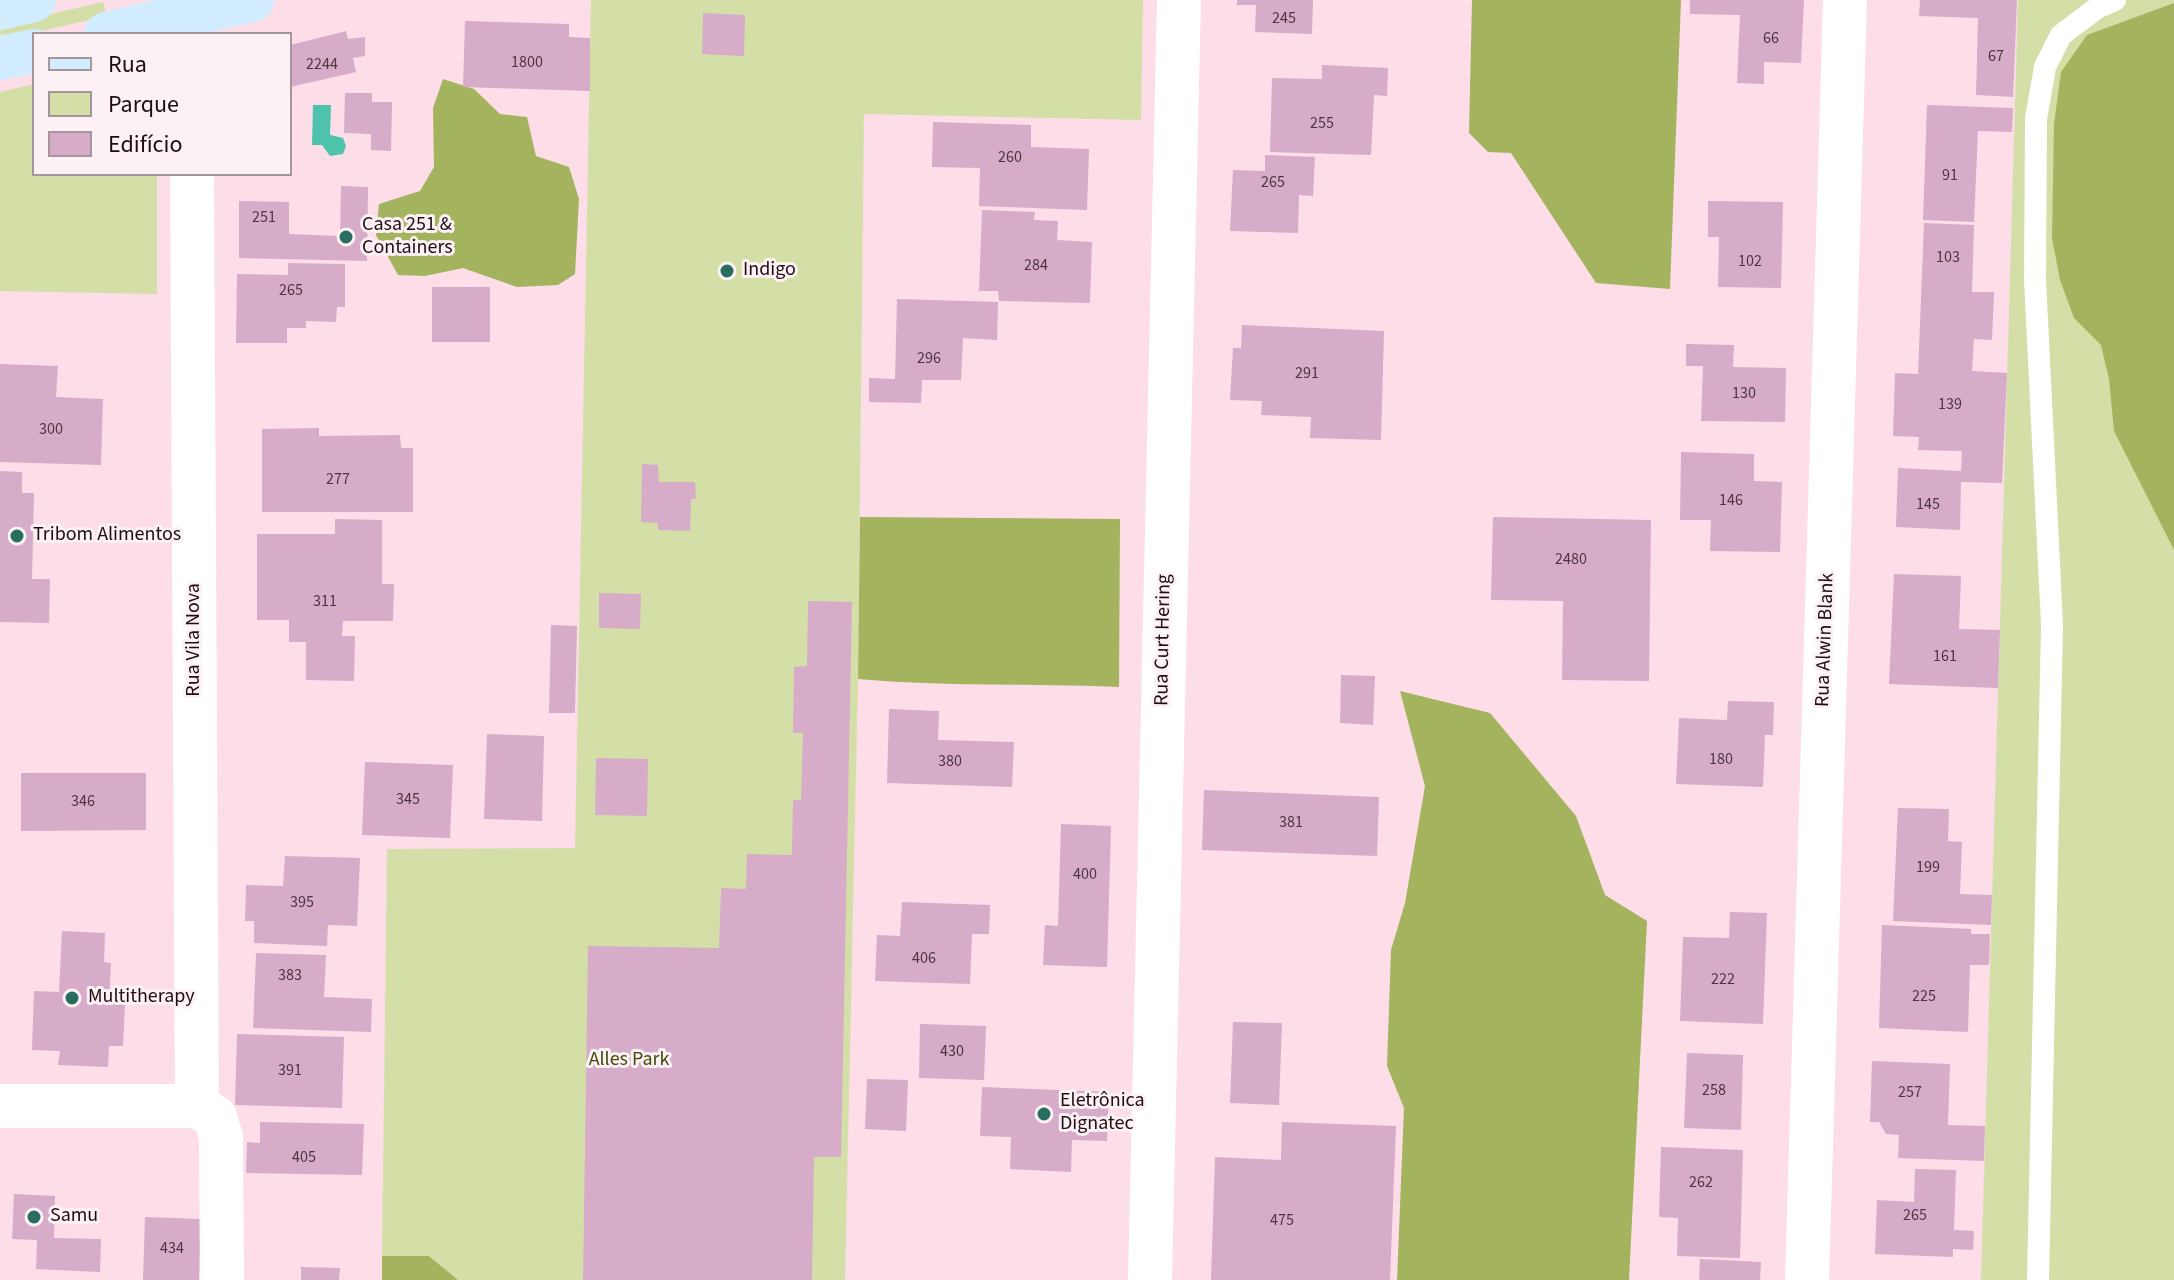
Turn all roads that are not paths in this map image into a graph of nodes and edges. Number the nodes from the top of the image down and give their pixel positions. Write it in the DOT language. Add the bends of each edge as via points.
graph roads {
  1 [pos="34,0"];
  2 [pos="252,0"];
  3 [pos="1179,0"];
  4 [pos="1845,0"];
  5 [pos="2115,0"];
  6 [pos="0,8"];
  7 [pos="191,16"];
  8 [pos="115,32"];
  9 [pos="32,51"];
  10 [pos="0,58"];
  11 [pos="192,176"];
  12 [pos="0,1106"];
  13 [pos="197,1106"];
  14 [pos="222,1280"];
  15 [pos="1150,1280"];
  16 [pos="1807,1280"];
  17 [pos="2038,1280"];
  1 -- 6 [label="main road"];
  2 -- 7 [label="main road"];
  3 -- 15 [label="street, Rua Curt Hering"];
  4 -- 16 [label="street, Rua Alwin Blank"];
  5 -- 17 [label="lane" via="2061,35 2045,67 2036,119 2035,279 2052,625"];
  7 -- 8 [label="main road"];
  9 -- 10 [label="main road"];
  11 -- 13 [label="street, Rua Vila Nova"];
  12 -- 13 [label="street"];
  13 -- 14 [label="street" via="215,1117 221,1137"];
}
